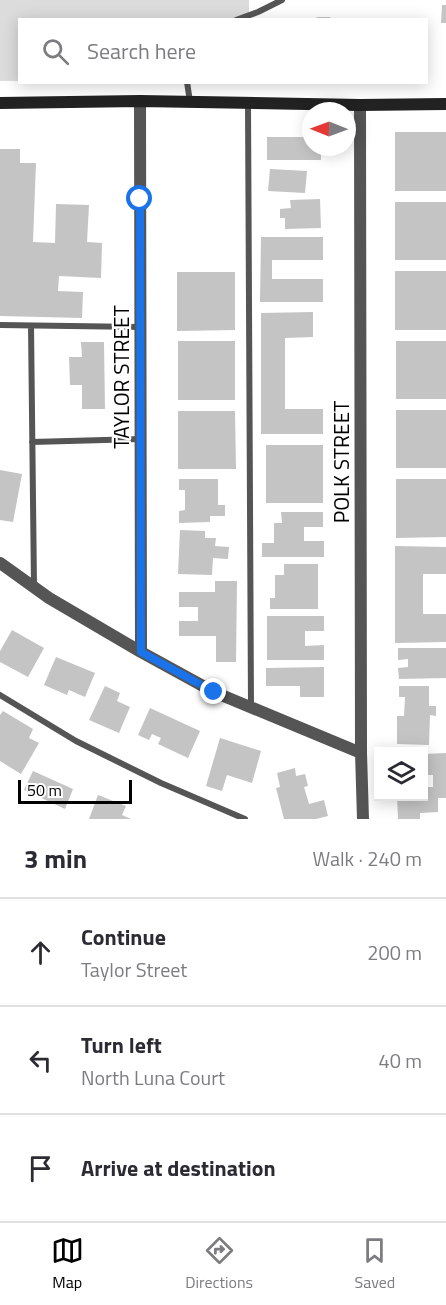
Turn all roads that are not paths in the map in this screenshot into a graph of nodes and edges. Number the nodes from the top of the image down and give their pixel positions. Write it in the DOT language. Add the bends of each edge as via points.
graph roads {
  1 [pos="282,0"];
  2 [pos="242,18"];
  3 [pos="188,84"];
  4 [pos="140,101"];
  5 [pos="190,102"];
  6 [pos="0,103"];
  7 [pos="248,103"];
  8 [pos="446,104"];
  9 [pos="360,105"];
  10 [pos="0,325"];
  11 [pos="31,326"];
  12 [pos="141,327"];
  13 [pos="141,439"];
  14 [pos="32,442"];
  15 [pos="0,563"];
  16 [pos="34,588"];
  17 [pos="141,652"];
  18 [pos="0,695"];
  19 [pos="251,707"];
  20 [pos="361,753"];
  21 [pos="245,819"];
  22 [pos="363,819"];
  1 -- 2 [label="lane"];
  3 -- 5 [label="lane"];
  4 -- 5 [label="street"];
  4 -- 6 [label="street"];
  4 -- 12 [label="street, TAYLOR STREET"];
  5 -- 7 [label="street"];
  7 -- 9 [label="street"];
  7 -- 19 [label="lane"];
  8 -- 9 [label="street"];
  9 -- 20 [label="street, POLK STREET"];
  10 -- 11 [label="lane"];
  11 -- 12 [label="lane"];
  11 -- 14 [label="lane"];
  12 -- 13 [label="street, TAYLOR STREET"];
  13 -- 14 [label="lane"];
  13 -- 17 [label="street, TAYLOR STREET"];
  14 -- 16 [label="lane"];
  15 -- 16 [label="street"];
  16 -- 17 [label="street"];
  17 -- 19 [label="street" via="214,692"];
  18 -- 21 [label="lane" via="76,741"];
  19 -- 20 [label="street"];
  20 -- 22 [label="street, POLK STREET"];
}
